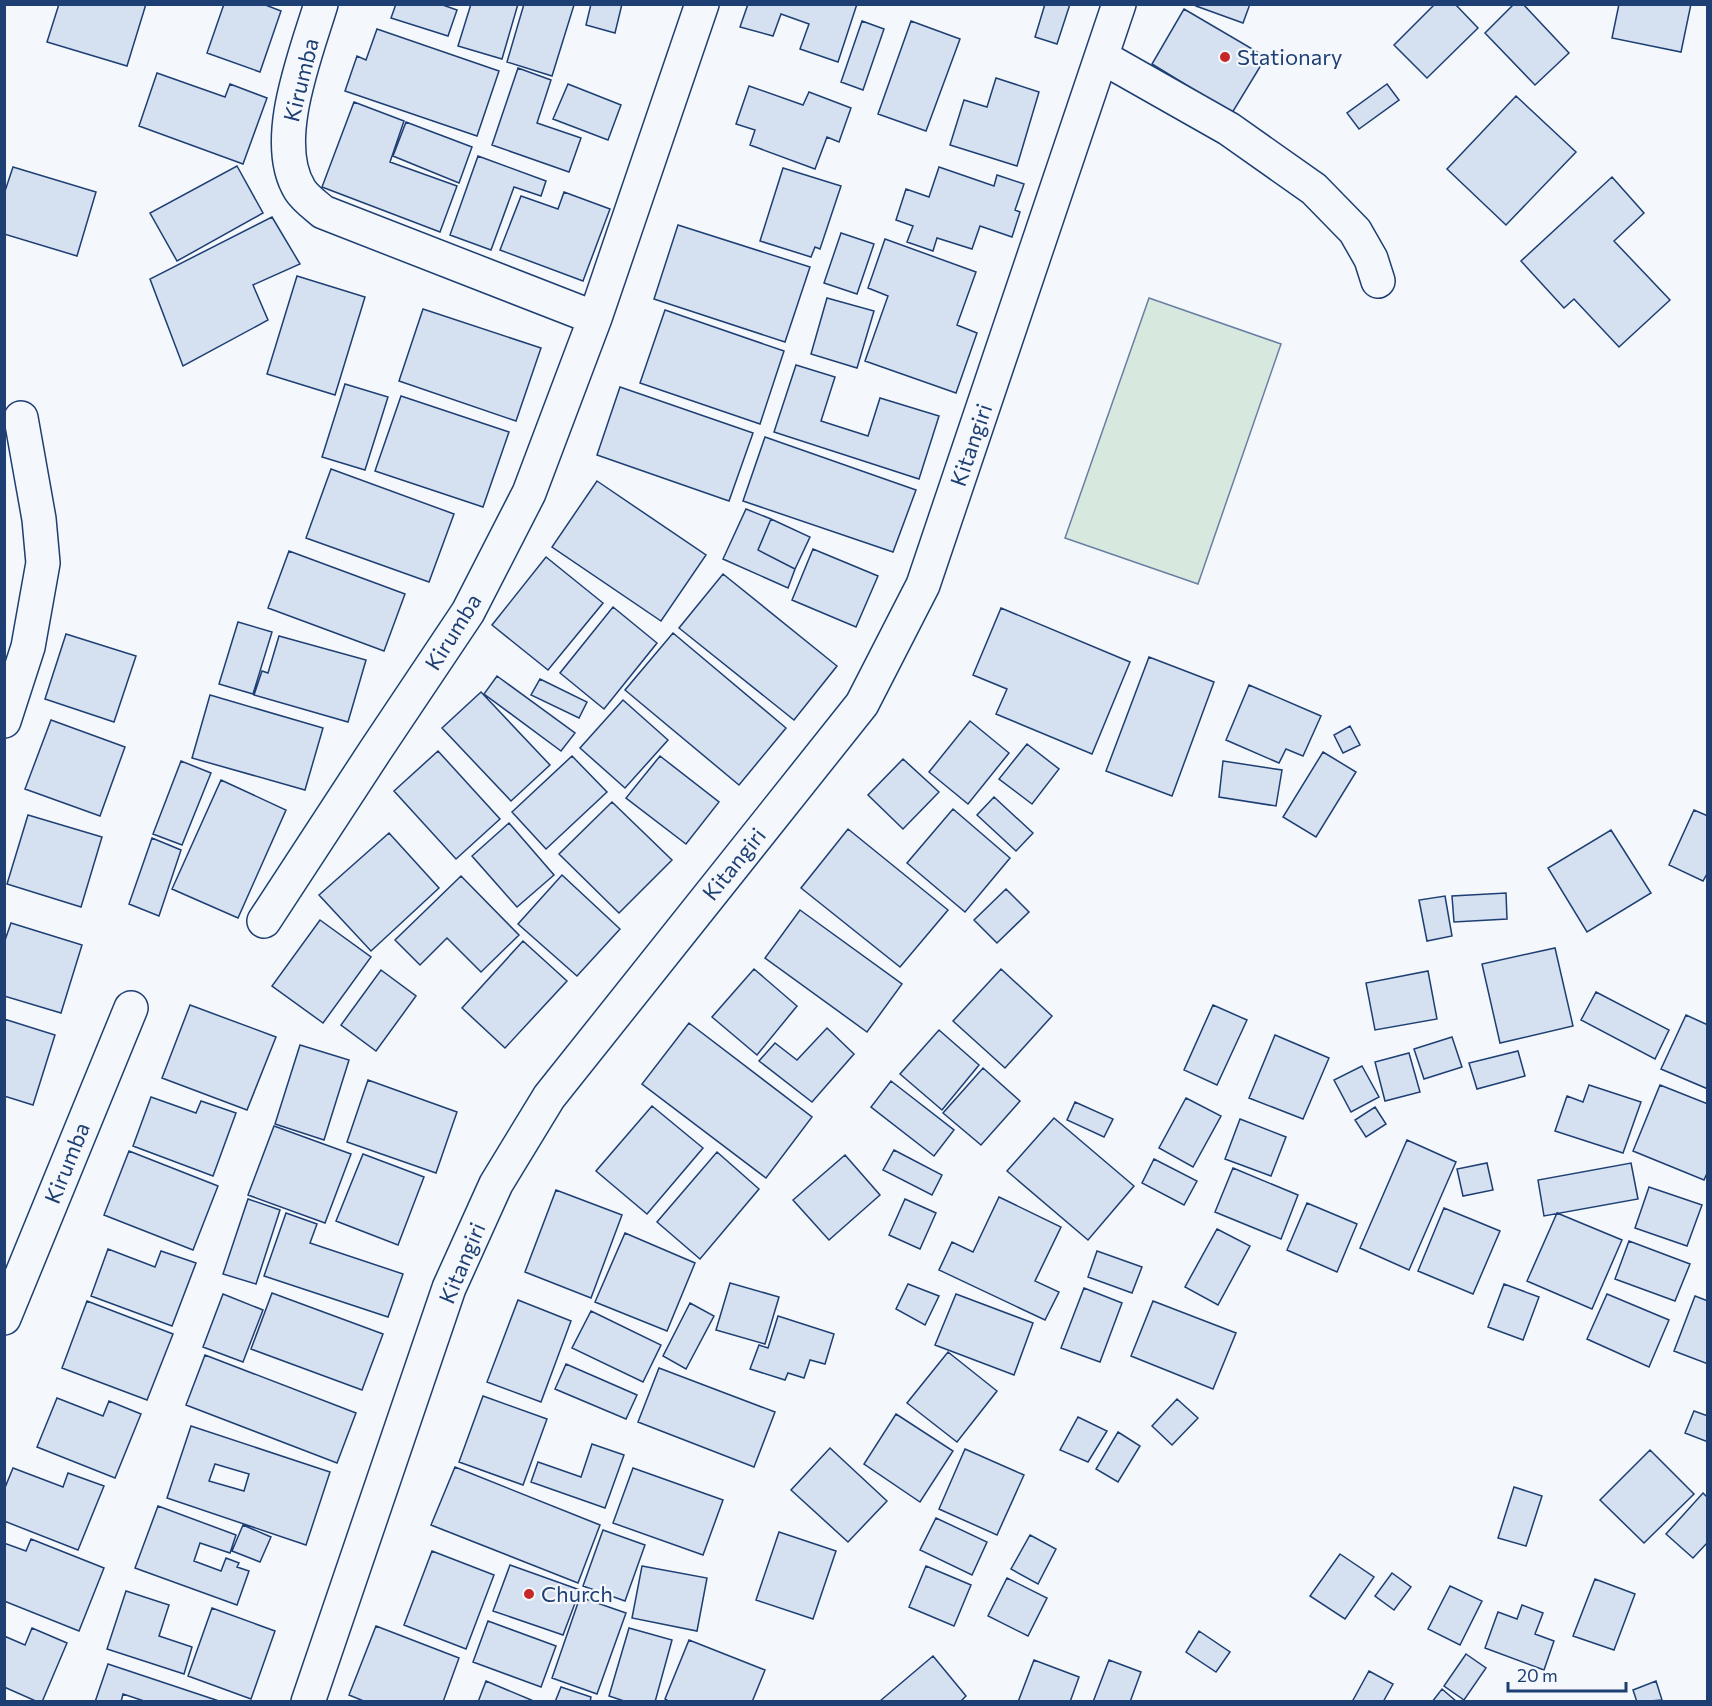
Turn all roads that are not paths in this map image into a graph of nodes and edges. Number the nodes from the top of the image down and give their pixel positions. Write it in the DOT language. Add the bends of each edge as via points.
graph roads {
  1 [pos="321,4"];
  2 [pos="702,4"];
  3 [pos="1119,4"];
  4 [pos="1102,57"];
  5 [pos="1378,281"];
  6 [pos="595,318"];
  7 [pos="21,418"];
  8 [pos="4,721"];
  9 [pos="264,921"];
  10 [pos="131,1008"];
  11 [pos="4,1318"];
  12 [pos="308,1701"];
  1 -- 6 [label="street, Kirumba" via="295,88 289,127 291,166 300,190 323,212"];
  2 -- 6 [label="street, Kirumba"];
  3 -- 4 [label="street, Kitangiri"];
  4 -- 5 [label="street" via="1229,129 1314,189 1355,231"];
  4 -- 12 [label="street, Kitangiri" via="923,585 862,704 549,1097 496,1184 449,1288"];
  6 -- 9 [label="street, Kirumba" via="529,493 468,612"];
  7 -- 8 [label="street" via="43,563 28,647"];
  10 -- 11 [label="street, Kirumba"];
}
